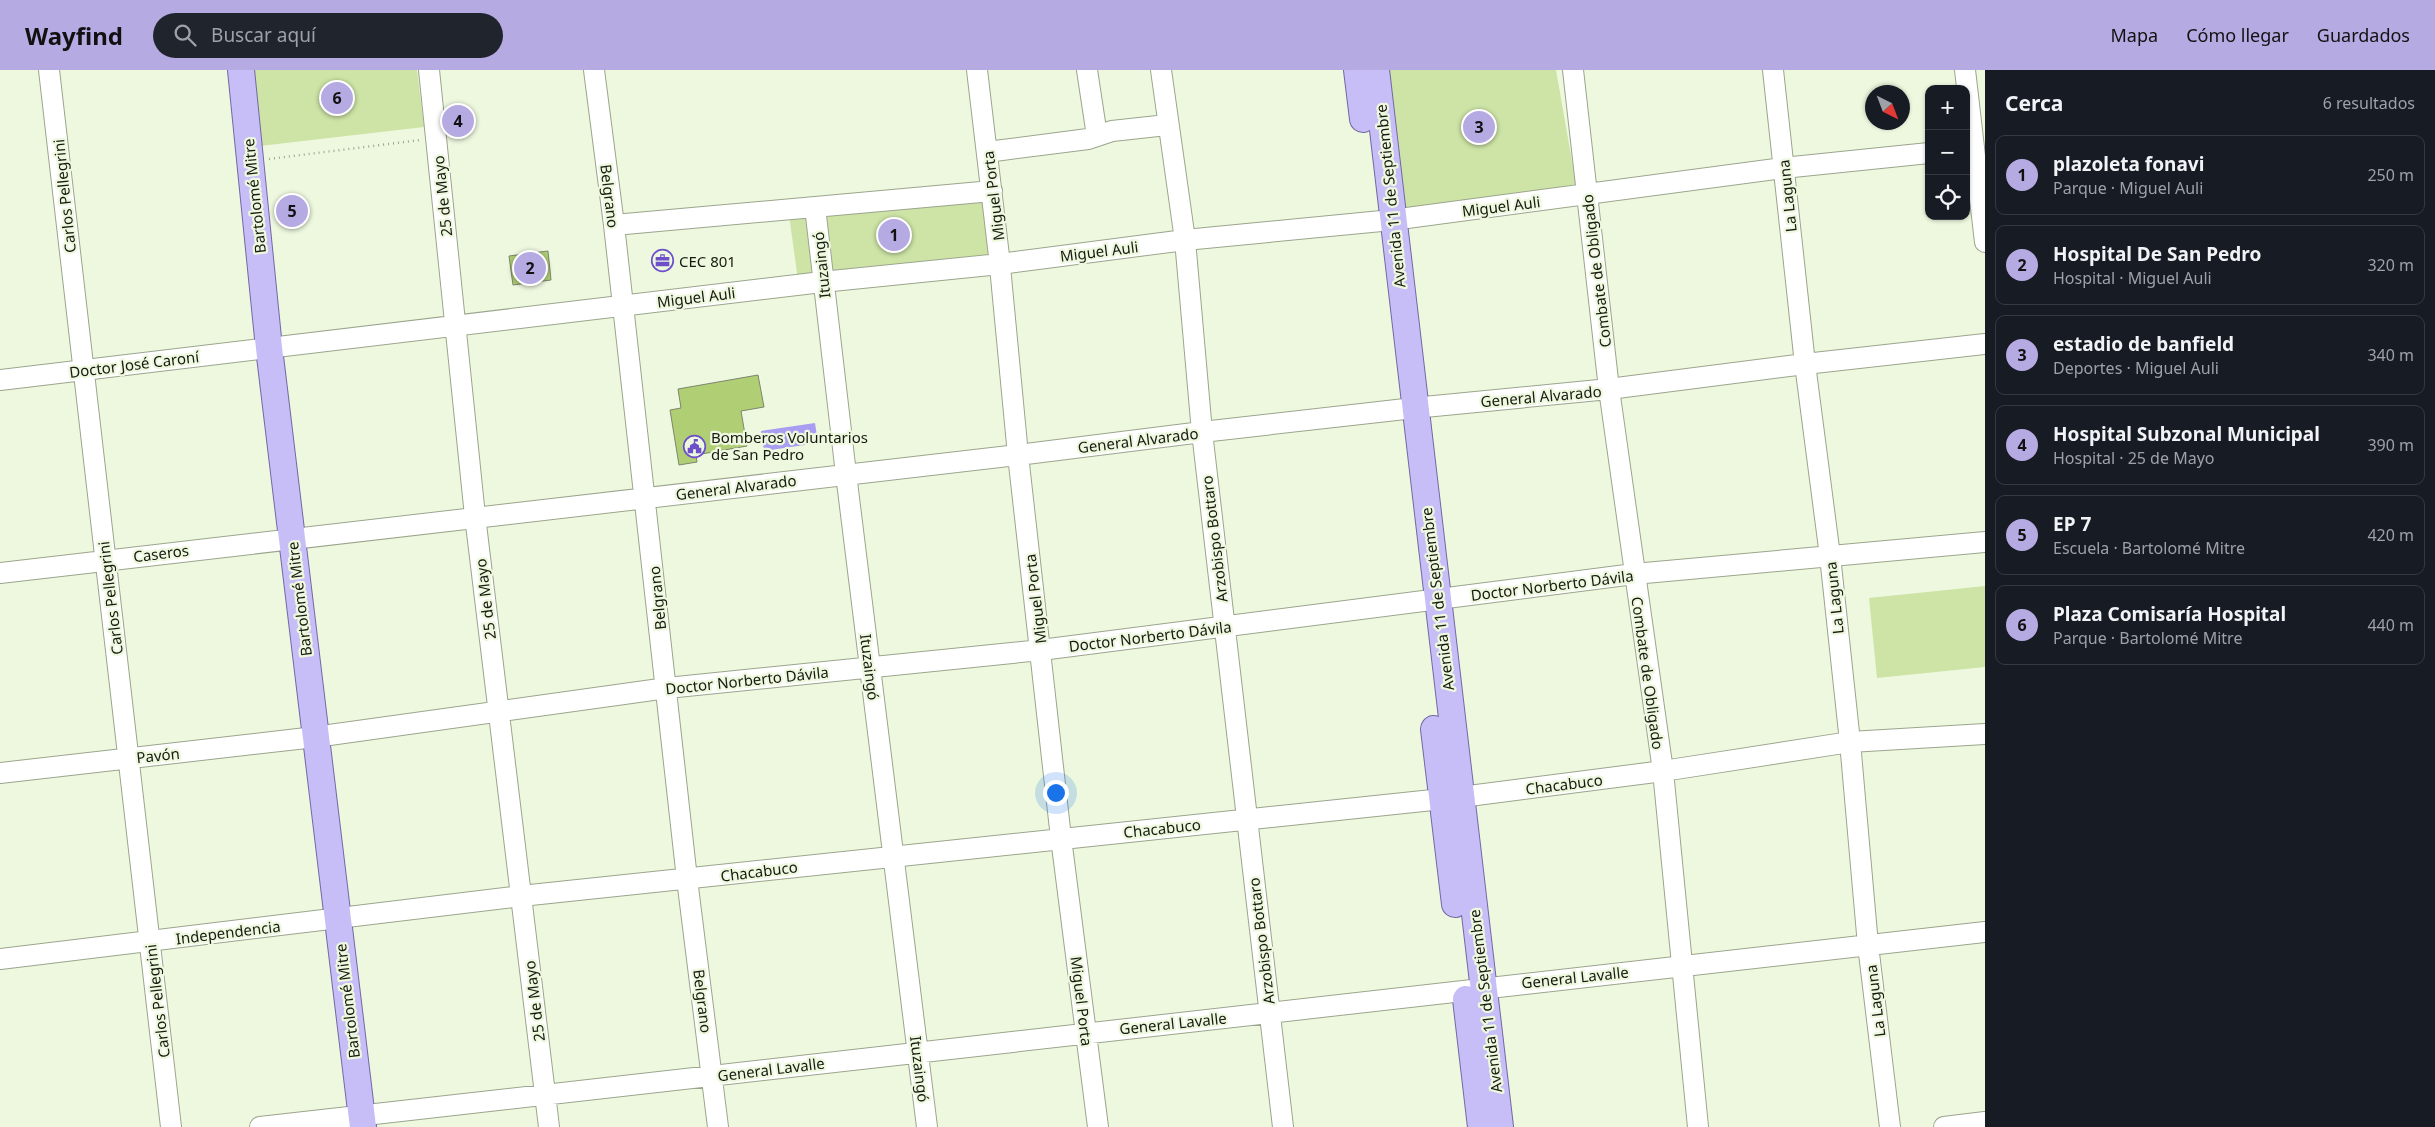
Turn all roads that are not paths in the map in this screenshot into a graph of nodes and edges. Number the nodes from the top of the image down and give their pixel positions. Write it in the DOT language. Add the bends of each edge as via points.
graph roads {
  1 [pos="49,70"];
  2 [pos="241,70"];
  3 [pos="430,70"];
  4 [pos="594,70"];
  5 [pos="977,70"];
  6 [pos="1088,70"];
  7 [pos="1161,70"];
  8 [pos="1358,70"];
  9 [pos="1376,70"];
  10 [pos="1572,70"];
  11 [pos="1773,70"];
  12 [pos="1965,70"];
  13 [pos="1168,125"];
  14 [pos="1097,136"];
  15 [pos="1975,148"];
  16 [pos="988,152"];
  17 [pos="1925,153"];
  18 [pos="1784,168"];
  19 [pos="992,191"];
  20 [pos="1587,194"];
  21 [pos="815,207"];
  22 [pos="1384,221"];
  23 [pos="614,225"];
  24 [pos="1185,240"];
  25 [pos="1985,242"];
  26 [pos="1000,264"];
  27 [pos="822,282"];
  28 [pos="624,307"];
  29 [pos="455,326"];
  30 [pos="1985,344"];
  31 [pos="268,348"];
  32 [pos="1805,364"];
  33 [pos="83,370"];
  34 [pos="0,380"];
  35 [pos="1609,389"];
  36 [pos="1406,408"];
  37 [pos="1202,432"];
  38 [pos="1018,455"];
  39 [pos="846,474"];
  40 [pos="646,499"];
  41 [pos="475,516"];
  42 [pos="292,538"];
  43 [pos="1985,542"];
  44 [pos="1830,556"];
  45 [pos="106,560"];
  46 [pos="0,573"];
  47 [pos="1634,574"];
  48 [pos="1429,601"];
  49 [pos="1225,627"];
  50 [pos="1041,650"];
  51 [pos="870,666"];
  52 [pos="666,688"];
  53 [pos="498,711"];
  54 [pos="1985,734"];
  55 [pos="316,737"];
  56 [pos="1850,742"];
  57 [pos="129,758"];
  58 [pos="1663,771"];
  59 [pos="0,773"];
  60 [pos="1452,798"];
  61 [pos="1247,819"];
  62 [pos="1061,838"];
  63 [pos="893,855"];
  64 [pos="687,879"];
  65 [pos="521,896"];
  66 [pos="338,918"];
  67 [pos="1985,932"];
  68 [pos="150,941"];
  69 [pos="1868,945"];
  70 [pos="0,959"];
  71 [pos="1682,966"];
  72 [pos="1474,988"];
  73 [pos="1270,1012"];
  74 [pos="1087,1033"];
  75 [pos="918,1052"];
  76 [pos="712,1076"];
  77 [pos="545,1094"];
  78 [pos="362,1121"];
  79 [pos="1985,1122"];
  80 [pos="171,1127"];
  81 [pos="260,1127"];
  82 [pos="549,1127"];
  83 [pos="718,1127"];
  84 [pos="927,1127"];
  85 [pos="1098,1127"];
  86 [pos="1283,1127"];
  87 [pos="1481,1127"];
  88 [pos="1500,1127"];
  89 [pos="1698,1127"];
  90 [pos="1890,1127"];
  91 [pos="1944,1127"];
  1 -- 33 [label="street, Carlos Pellegrini"];
  2 -- 31 [label="main road, Bartolomé Mitre"];
  3 -- 29 [label="street, 25 de Mayo"];
  4 -- 23 [label="street, Belgrano"];
  5 -- 16 [label="street, Miguel Porta"];
  6 -- 14 [label="street"];
  7 -- 13 [label="street, Arzobispo Bottaro"];
  8 -- 22 [label="main road, Avenida 11 de Septiembre"];
  9 -- 22 [label="main road, Avenida 11 de Septiembre"];
  10 -- 20 [label="street, Combate de Obligado"];
  11 -- 18 [label="street, La Laguna"];
  12 -- 15 [label="street"];
  13 -- 14 [label="street" via="1112,131"];
  13 -- 24 [label="street, Arzobispo Bottaro"];
  14 -- 16 [label="street"];
  15 -- 25 [label="street"];
  16 -- 19 [label="street, Miguel Porta"];
  17 -- 18 [label="street, Miguel Auli"];
  18 -- 20 [label="street, Miguel Auli"];
  18 -- 32 [label="street, La Laguna"];
  19 -- 21 [label="street"];
  19 -- 26 [label="street, Miguel Porta"];
  20 -- 22 [label="street, Miguel Auli"];
  20 -- 35 [label="street, Combate de Obligado"];
  21 -- 23 [label="street"];
  21 -- 27 [label="street, Ituzaingó"];
  22 -- 24 [label="street, Miguel Auli"];
  22 -- 36 [label="main road, Avenida 11 de Septiembre"];
  23 -- 28 [label="street, Belgrano"];
  24 -- 26 [label="street, Miguel Auli"];
  24 -- 37 [label="street, Arzobispo Bottaro"];
  26 -- 27 [label="street, Miguel Auli"];
  26 -- 38 [label="street, Miguel Porta"];
  27 -- 28 [label="street, Miguel Auli"];
  27 -- 39 [label="street, Ituzaingó"];
  28 -- 29 [label="street, Miguel Auli"];
  28 -- 40 [label="street, Belgrano"];
  29 -- 31 [label="street, Miguel Auli"];
  29 -- 41 [label="street, 25 de Mayo"];
  30 -- 32 [label="street, General Alvarado"];
  31 -- 33 [label="street, Doctor José Caroní"];
  31 -- 42 [label="main road, Bartolomé Mitre"];
  32 -- 35 [label="street, General Alvarado"];
  32 -- 44 [label="street, La Laguna"];
  33 -- 34 [label="street, Doctor José Caroní"];
  33 -- 45 [label="street, Carlos Pellegrini"];
  35 -- 36 [label="street, General Alvarado"];
  35 -- 47 [label="street, Combate de Obligado"];
  36 -- 37 [label="street, General Alvarado"];
  36 -- 48 [label="main road, Avenida 11 de Septiembre"];
  37 -- 38 [label="street, General Alvarado"];
  37 -- 49 [label="street, Arzobispo Bottaro"];
  38 -- 39 [label="street, General Alvarado"];
  38 -- 50 [label="street, Miguel Porta"];
  39 -- 40 [label="street, General Alvarado"];
  39 -- 51 [label="street, Ituzaingó"];
  40 -- 41 [label="street, General Alvarado"];
  40 -- 52 [label="street, Belgrano"];
  41 -- 42 [label="street, General Alvarado"];
  41 -- 53 [label="street, 25 de Mayo"];
  42 -- 45 [label="street, Caseros"];
  42 -- 55 [label="main road, Bartolomé Mitre"];
  43 -- 44 [label="street, Doctor Norberto Dávila"];
  44 -- 47 [label="street, Doctor Norberto Dávila"];
  44 -- 56 [label="street, La Laguna"];
  45 -- 46 [label="street, Caseros"];
  45 -- 57 [label="street, Carlos Pellegrini"];
  47 -- 48 [label="street, Doctor Norberto Dávila"];
  47 -- 58 [label="street, Combate de Obligado"];
  48 -- 49 [label="street, Doctor Norberto Dávila"];
  48 -- 60 [label="main road, Avenida 11 de Septiembre"];
  49 -- 50 [label="street, Doctor Norberto Dávila"];
  49 -- 61 [label="street, Arzobispo Bottaro"];
  50 -- 51 [label="street, Doctor Norberto Dávila"];
  50 -- 62 [label="street, Miguel Porta"];
  51 -- 52 [label="street, Doctor Norberto Dávila"];
  51 -- 63 [label="street, Ituzaingó"];
  52 -- 53 [label="street, Doctor Norberto Dávila"];
  52 -- 64 [label="street, Belgrano"];
  53 -- 55 [label="street, Doctor Norberto Dávila"];
  53 -- 65 [label="street, 25 de Mayo"];
  54 -- 56 [label="street, Chacabuco"];
  55 -- 57 [label="street, Pavón"];
  55 -- 66 [label="main road, Bartolomé Mitre"];
  56 -- 58 [label="street, Chacabuco"];
  56 -- 69 [label="street, La Laguna"];
  57 -- 59 [label="street, Pavón"];
  57 -- 68 [label="street, Carlos Pellegrini"];
  58 -- 60 [label="street, Chacabuco"];
  58 -- 71 [label="street, Combate de Obligado"];
  60 -- 61 [label="street, Chacabuco"];
  60 -- 72 [label="main road, Avenida 11 de Septiembre"];
  61 -- 62 [label="street, Chacabuco"];
  61 -- 73 [label="street, Arzobispo Bottaro"];
  62 -- 63 [label="street, Chacabuco"];
  62 -- 74 [label="street, Miguel Porta"];
  63 -- 64 [label="street, Chacabuco"];
  63 -- 75 [label="street, Ituzaingó"];
  64 -- 65 [label="street, Chacabuco"];
  64 -- 76 [label="street, Belgrano"];
  65 -- 66 [label="street, Chacabuco"];
  65 -- 77 [label="street, 25 de Mayo"];
  66 -- 68 [label="street, Independencia"];
  66 -- 78 [label="main road, Bartolomé Mitre"];
  67 -- 69 [label="street, General Lavalle"];
  68 -- 70 [label="street, Independencia"];
  68 -- 80 [label="street, Carlos Pellegrini"];
  69 -- 71 [label="street, General Lavalle"];
  69 -- 90 [label="street, La Laguna"];
  71 -- 72 [label="street, General Lavalle"];
  71 -- 89 [label="street, Combate de Obligado"];
  72 -- 73 [label="street, General Lavalle"];
  72 -- 87 [label="main road, Avenida 11 de Septiembre"];
  72 -- 88 [label="main road, Avenida 11 de Septiembre"];
  73 -- 74 [label="street, General Lavalle"];
  73 -- 86 [label="street, Arzobispo Bottaro"];
  74 -- 75 [label="street, General Lavalle"];
  74 -- 85 [label="street, Miguel Porta"];
  75 -- 76 [label="street, General Lavalle"];
  75 -- 84 [label="street, Ituzaingó"];
  76 -- 77 [label="street, General Lavalle"];
  76 -- 83 [label="street, Belgrano"];
  77 -- 78 [label="street, General Lavalle"];
  77 -- 82 [label="street, 25 de Mayo"];
  78 -- 81 [label="street, General Lavalle"];
  79 -- 91 [label="street"];
}
